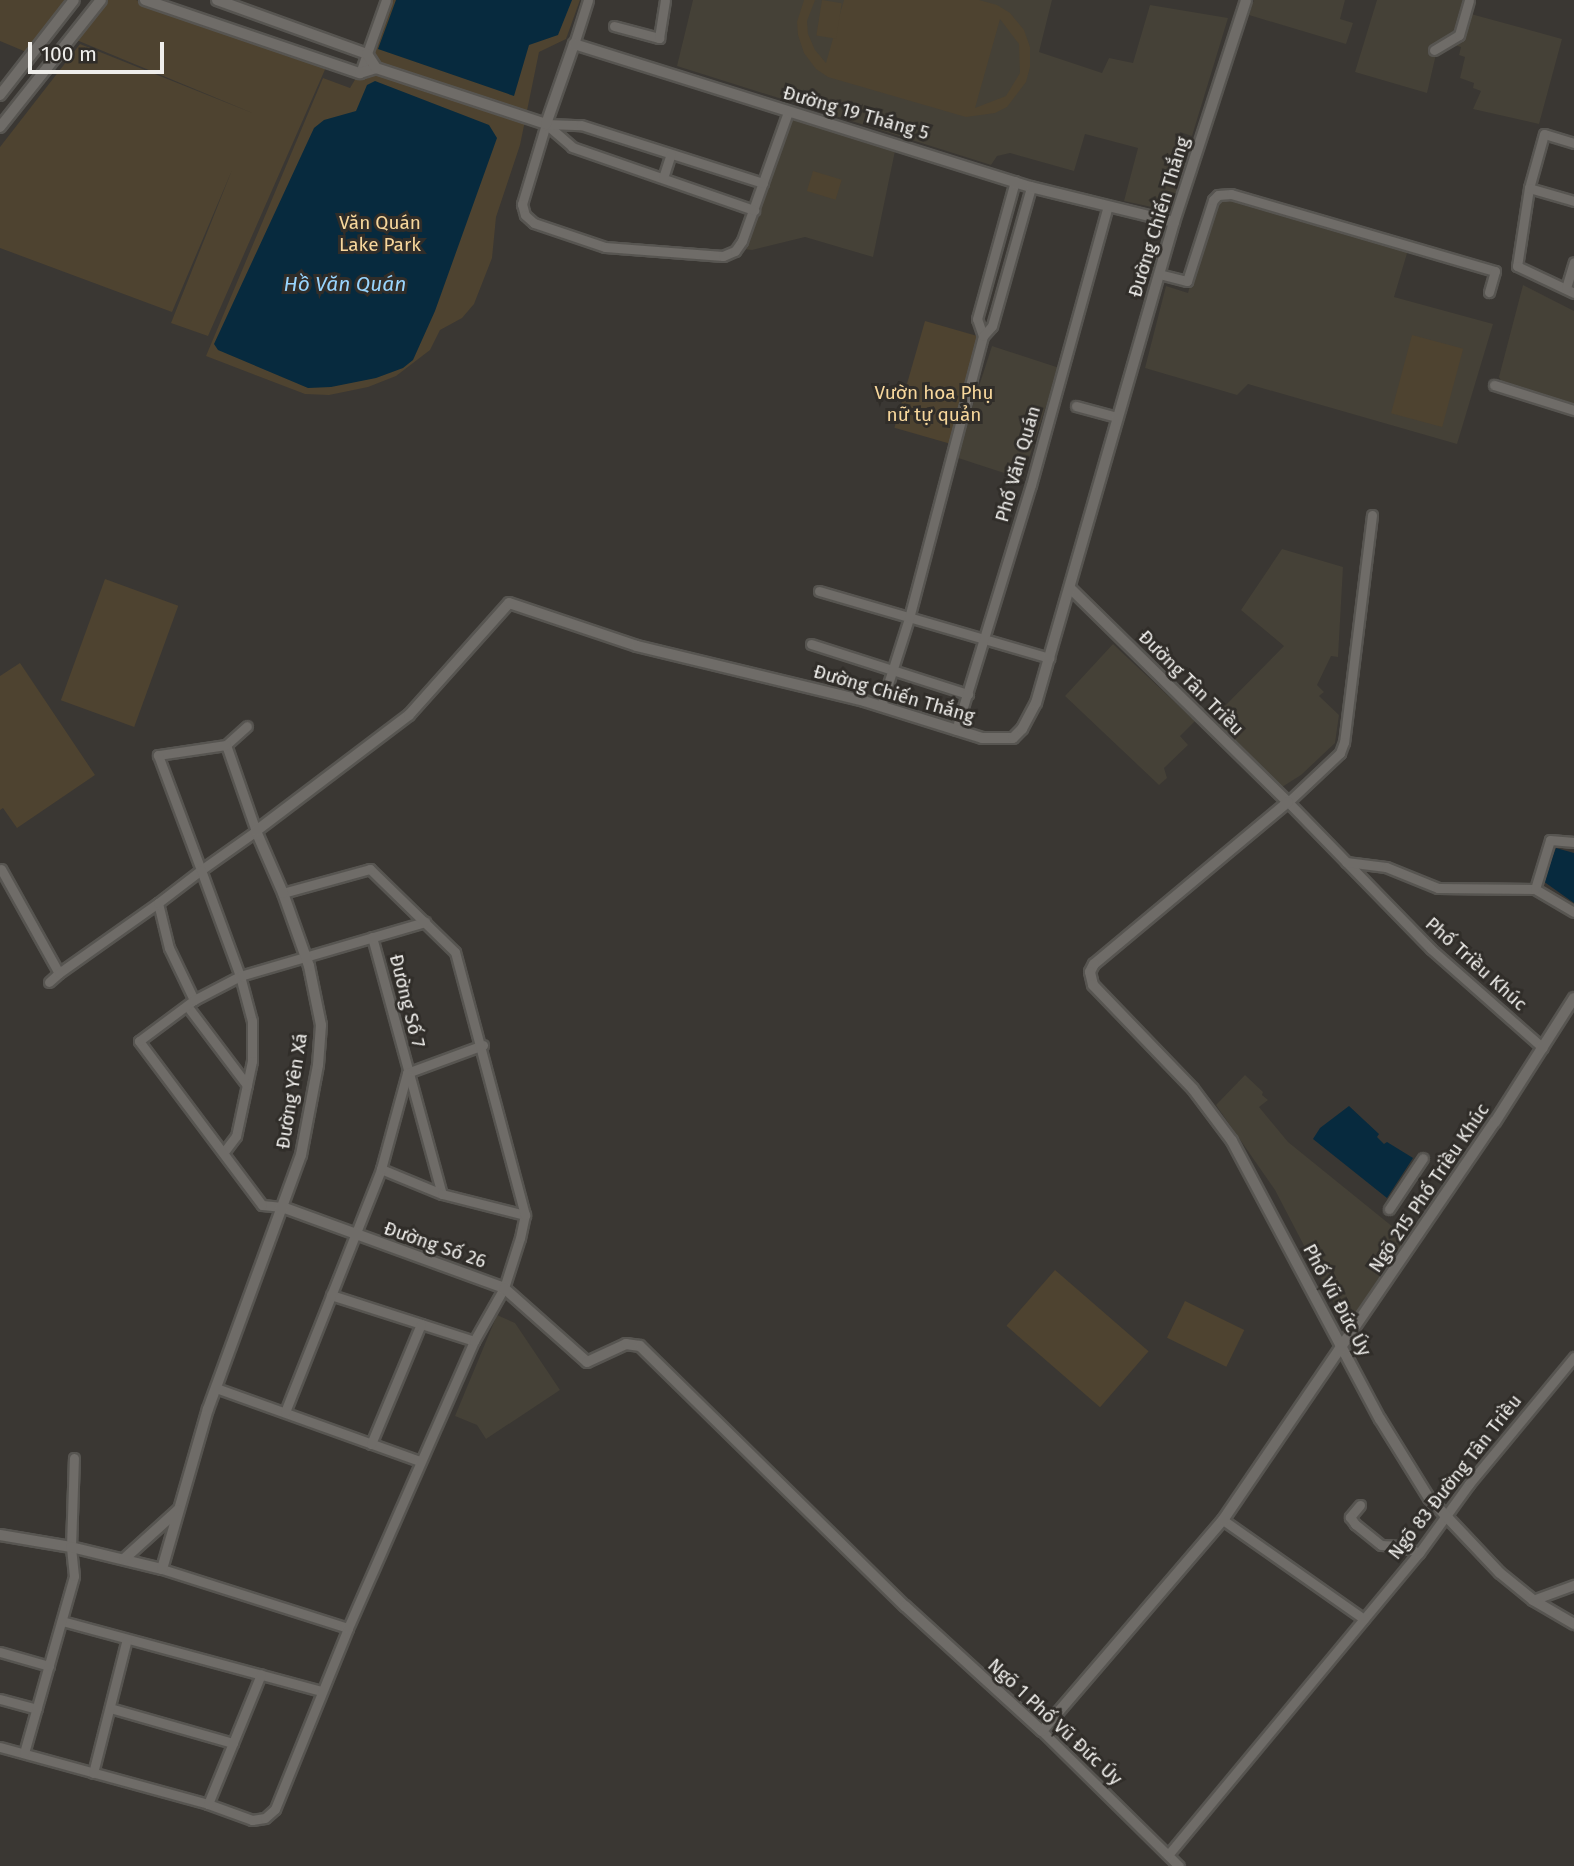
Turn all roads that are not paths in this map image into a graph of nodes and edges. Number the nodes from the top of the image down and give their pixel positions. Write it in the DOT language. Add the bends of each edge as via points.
graph roads {
  1 [pos="74,0"];
  2 [pos="101,0"];
  3 [pos="145,0"];
  4 [pos="217,0"];
  5 [pos="386,0"];
  6 [pos="588,0"];
  7 [pos="665,0"];
  8 [pos="1246,0"];
  9 [pos="1469,0"];
  10 [pos="614,26"];
  11 [pos="574,44"];
  12 [pos="1433,50"];
  13 [pos="367,54"];
  14 [pos="376,68"];
  15 [pos="360,73"];
  16 [pos="0,95"];
  17 [pos="788,111"];
  18 [pos="546,124"];
  19 [pos="0,127"];
  20 [pos="1574,144"];
  21 [pos="671,154"];
  22 [pos="663,178"];
  23 [pos="1015,181"];
  24 [pos="763,183"];
  25 [pos="1031,187"];
  26 [pos="1529,188"];
  27 [pos="1574,201"];
  28 [pos="1108,206"];
  29 [pos="754,209"];
  30 [pos="1174,222"];
  31 [pos="1574,262"];
  32 [pos="1160,274"];
  33 [pos="1570,290"];
  34 [pos="1489,292"];
  35 [pos="983,336"];
  36 [pos="1494,386"];
  37 [pos="1076,406"];
  38 [pos="1574,410"];
  39 [pos="1117,417"];
  40 [pos="1372,515"];
  41 [pos="1070,588"];
  42 [pos="819,591"];
  43 [pos="909,618"];
  44 [pos="985,639"];
  45 [pos="811,645"];
  46 [pos="1049,658"];
  47 [pos="892,672"];
  48 [pos="968,694"];
  49 [pos="881,706"];
  50 [pos="247,726"];
  51 [pos="956,730"];
  52 [pos="226,745"];
  53 [pos="1288,802"];
  54 [pos="257,831"];
  55 [pos="1574,842"];
  56 [pos="1346,862"];
  57 [pos="1,869"];
  58 [pos="201,870"];
  59 [pos="1535,888"];
  60 [pos="283,893"];
  61 [pos="158,903"];
  62 [pos="1574,912"];
  63 [pos="425,922"];
  64 [pos="372,937"];
  65 [pos="305,956"];
  66 [pos="59,973"];
  67 [pos="240,976"];
  68 [pos="49,982"];
  69 [pos="1574,998"];
  70 [pos="191,1003"];
  71 [pos="482,1045"];
  72 [pos="1543,1048"];
  73 [pos="407,1073"];
  74 [pos="247,1085"];
  75 [pos="223,1153"];
  76 [pos="1423,1158"];
  77 [pos="381,1169"];
  78 [pos="442,1194"];
  79 [pos="282,1206"];
  80 [pos="1389,1209"];
  81 [pos="525,1215"];
  82 [pos="355,1235"];
  83 [pos="504,1288"];
  84 [pos="331,1295"];
  85 [pos="421,1324"];
  86 [pos="474,1342"];
  87 [pos="1343,1348"];
  88 [pos="1574,1357"];
  89 [pos="216,1388"];
  90 [pos="285,1412"];
  91 [pos="371,1444"];
  92 [pos="74,1458"];
  93 [pos="420,1461"];
  94 [pos="1360,1505"];
  95 [pos="180,1508"];
  96 [pos="1445,1516"];
  97 [pos="1223,1520"];
  98 [pos="0,1535"];
  99 [pos="71,1547"];
  100 [pos="1419,1553"];
  101 [pos="124,1559"];
  102 [pos="162,1569"];
  103 [pos="1574,1585"];
  104 [pos="1533,1600"];
  105 [pos="1364,1619"];
  106 [pos="62,1621"];
  107 [pos="1574,1624"];
  108 [pos="348,1628"];
  109 [pos="127,1639"];
  110 [pos="0,1652"];
  111 [pos="49,1666"];
  112 [pos="261,1674"];
  113 [pos="322,1692"];
  114 [pos="0,1699"];
  115 [pos="110,1708"];
  116 [pos="37,1709"];
  117 [pos="1042,1731"];
  118 [pos="233,1743"];
  119 [pos="0,1747"];
  120 [pos="24,1753"];
  121 [pos="93,1773"];
  122 [pos="208,1804"];
  123 [pos="1168,1855"];
  124 [pos="1179,1866"];
  1 -- 16 [label="street"];
  2 -- 19 [label="street"];
  3 -- 15 [label="street"];
  4 -- 13 [label="street"];
  5 -- 13 [label="street"];
  6 -- 11 [label="street"];
  7 -- 10 [label="street" via="659,38"];
  8 -- 30 [label="street, Đường Chiến Thắng"];
  9 -- 12 [label="street" via="1459,35"];
  11 -- 17 [label="street, Đường 19 Tháng 5"];
  11 -- 18 [label="street"];
  13 -- 14 [label="street"];
  13 -- 15 [label="street"];
  14 -- 15 [label="street"];
  14 -- 18 [label="street"];
  17 -- 23 [label="street, Đường 19 Tháng 5"];
  17 -- 24 [label="street"];
  18 -- 21 [label="street" via="581,125"];
  18 -- 22 [label="street" via="572,147"];
  18 -- 29 [label="street" via="522,204 534,223 605,247 723,256 735,251 742,241"];
  20 -- 26 [label="street" via="1544,134"];
  21 -- 22 [label="street"];
  21 -- 24 [label="street"];
  22 -- 29 [label="street"];
  23 -- 25 [label="street, Đường 19 Tháng 5"];
  23 -- 35 [label="street" via="977,319"];
  24 -- 29 [label="street"];
  25 -- 28 [label="street, Đường 19 Tháng 5"];
  25 -- 35 [label="street" via="992,326"];
  26 -- 27 [label="street"];
  26 -- 33 [label="street" via="1517,266"];
  28 -- 30 [label="street, Đường 19 Tháng 5"];
  28 -- 44 [label="street, Phố Văn Quán"];
  30 -- 32 [label="street, Đường Chiến Thắng"];
  31 -- 33 [label="street"];
  32 -- 34 [label="street" via="1187,281 1213,200 1231,194 1495,271"];
  32 -- 39 [label="street, Đường Chiến Thắng"];
  35 -- 43 [label="street"];
  36 -- 38 [label="street"];
  37 -- 39 [label="street"];
  39 -- 41 [label="street, Đường Chiến Thắng"];
  40 -- 53 [label="street" via="1344,742 1340,753"];
  41 -- 46 [label="street, Đường Chiến Thắng"];
  41 -- 53 [label="street, Đường Tân Triều"];
  42 -- 43 [label="street"];
  43 -- 44 [label="street"];
  43 -- 47 [label="street"];
  44 -- 46 [label="street"];
  44 -- 48 [label="street, Phố Văn Quán"];
  45 -- 47 [label="street"];
  46 -- 51 [label="street, Đường Chiến Thắng" via="1033,710 1013,738 982,738"];
  47 -- 48 [label="street"];
  47 -- 49 [label="street"];
  48 -- 51 [label="street, Phố Văn Quán"];
  49 -- 51 [label="street, Đường Chiến Thắng"];
  49 -- 54 [label="street, Đường Chiến Thắng" via="637,646 509,603 409,715"];
  50 -- 52 [label="street"];
  52 -- 54 [label="street, Đường Yên Xá"];
  52 -- 58 [label="street" via="158,755"];
  53 -- 56 [label="street, Đường Tân Triều"];
  53 -- 87 [label="street, Phố Vũ Đức Úy" via="1102,957 1090,972 1103,998 1193,1089 1232,1142"];
  54 -- 58 [label="street"];
  54 -- 60 [label="street, Đường Yên Xá"];
  55 -- 59 [label="street" via="1550,839"];
  56 -- 59 [label="street" via="1386,867 1438,888"];
  56 -- 72 [label="street, Phố Triều Khúc" via="1431,949"];
  57 -- 66 [label="street"];
  58 -- 61 [label="street"];
  58 -- 67 [label="street"];
  59 -- 62 [label="street"];
  60 -- 63 [label="street" via="370,869"];
  60 -- 65 [label="street, Đường Yên Xá"];
  61 -- 66 [label="street"];
  61 -- 70 [label="street" via="169,948"];
  63 -- 64 [label="street"];
  63 -- 71 [label="street" via="455,951"];
  64 -- 65 [label="street"];
  64 -- 73 [label="street, Đường Số 7"];
  65 -- 67 [label="street"];
  65 -- 79 [label="street, Đường Yên Xá" via="321,1025 318,1065 300,1155"];
  66 -- 68 [label="street"];
  67 -- 70 [label="street"];
  67 -- 74 [label="street" via="252,1021"];
  69 -- 72 [label="street"];
  70 -- 74 [label="street"];
  70 -- 75 [label="street" via="139,1041"];
  71 -- 73 [label="street"];
  71 -- 81 [label="street"];
  72 -- 87 [label="street, Ngõ 215 Phố Triều Khúc"];
  73 -- 77 [label="street"];
  73 -- 78 [label="street, Đường Số 7"];
  74 -- 75 [label="street" via="236,1136"];
  75 -- 79 [label="street" via="262,1205"];
  76 -- 80 [label="street"];
  77 -- 78 [label="street"];
  77 -- 82 [label="street"];
  78 -- 81 [label="street"];
  79 -- 82 [label="street, Đường Số 26"];
  79 -- 89 [label="street, Đường Yên Xá"];
  81 -- 83 [label="street"];
  82 -- 83 [label="street, Đường Số 26"];
  82 -- 84 [label="street"];
  83 -- 86 [label="street"];
  83 -- 117 [label="street, Ngõ 1 Phố Vũ Đức Úy" via="587,1362 626,1344 640,1346 905,1606"];
  84 -- 85 [label="street"];
  84 -- 90 [label="street"];
  85 -- 86 [label="street"];
  85 -- 91 [label="street"];
  86 -- 93 [label="street"];
  87 -- 96 [label="street, Phố Vũ Đức Úy" via="1380,1419"];
  87 -- 97 [label="street, Ngõ 215 Phố Triều Khúc"];
  88 -- 96 [label="street, Ngõ 83 Đường Tân Triều"];
  89 -- 90 [label="street"];
  89 -- 95 [label="street, Đường Yên Xá"];
  90 -- 91 [label="street"];
  91 -- 93 [label="street"];
  92 -- 99 [label="street"];
  93 -- 108 [label="street"];
  94 -- 100 [label="street" via="1350,1517 1355,1524 1381,1545"];
  95 -- 101 [label="street"];
  95 -- 102 [label="street, Đường Yên Xá"];
  96 -- 100 [label="street, Ngõ 83 Đường Tân Triều"];
  96 -- 104 [label="street, Phố Vũ Đức Úy"];
  97 -- 105 [label="street"];
  97 -- 117 [label="street, Ngõ 215 Phố Triều Khúc"];
  98 -- 99 [label="street"];
  99 -- 101 [label="street"];
  99 -- 106 [label="street" via="74,1576"];
  100 -- 105 [label="street, Ngõ 83 Đường Tân Triều"];
  101 -- 102 [label="street"];
  102 -- 108 [label="street"];
  103 -- 104 [label="street"];
  104 -- 107 [label="street, Phố Vũ Đức Úy"];
  105 -- 123 [label="street, Ngõ 83 Đường Tân Triều"];
  106 -- 109 [label="street"];
  106 -- 111 [label="street"];
  108 -- 113 [label="street"];
  109 -- 112 [label="street"];
  109 -- 115 [label="street"];
  110 -- 111 [label="street"];
  111 -- 116 [label="street"];
  112 -- 113 [label="street"];
  112 -- 118 [label="street"];
  113 -- 122 [label="street" via="275,1809 264,1818 252,1819"];
  114 -- 116 [label="street"];
  115 -- 118 [label="street"];
  115 -- 121 [label="street"];
  116 -- 120 [label="street"];
  117 -- 123 [label="street, Ngõ 1 Phố Vũ Đức Úy"];
  118 -- 122 [label="street"];
  119 -- 120 [label="street"];
  120 -- 121 [label="street"];
  121 -- 122 [label="street"];
  123 -- 124 [label="street, Ngõ 1 Phố Vũ Đức Úy"];
}
